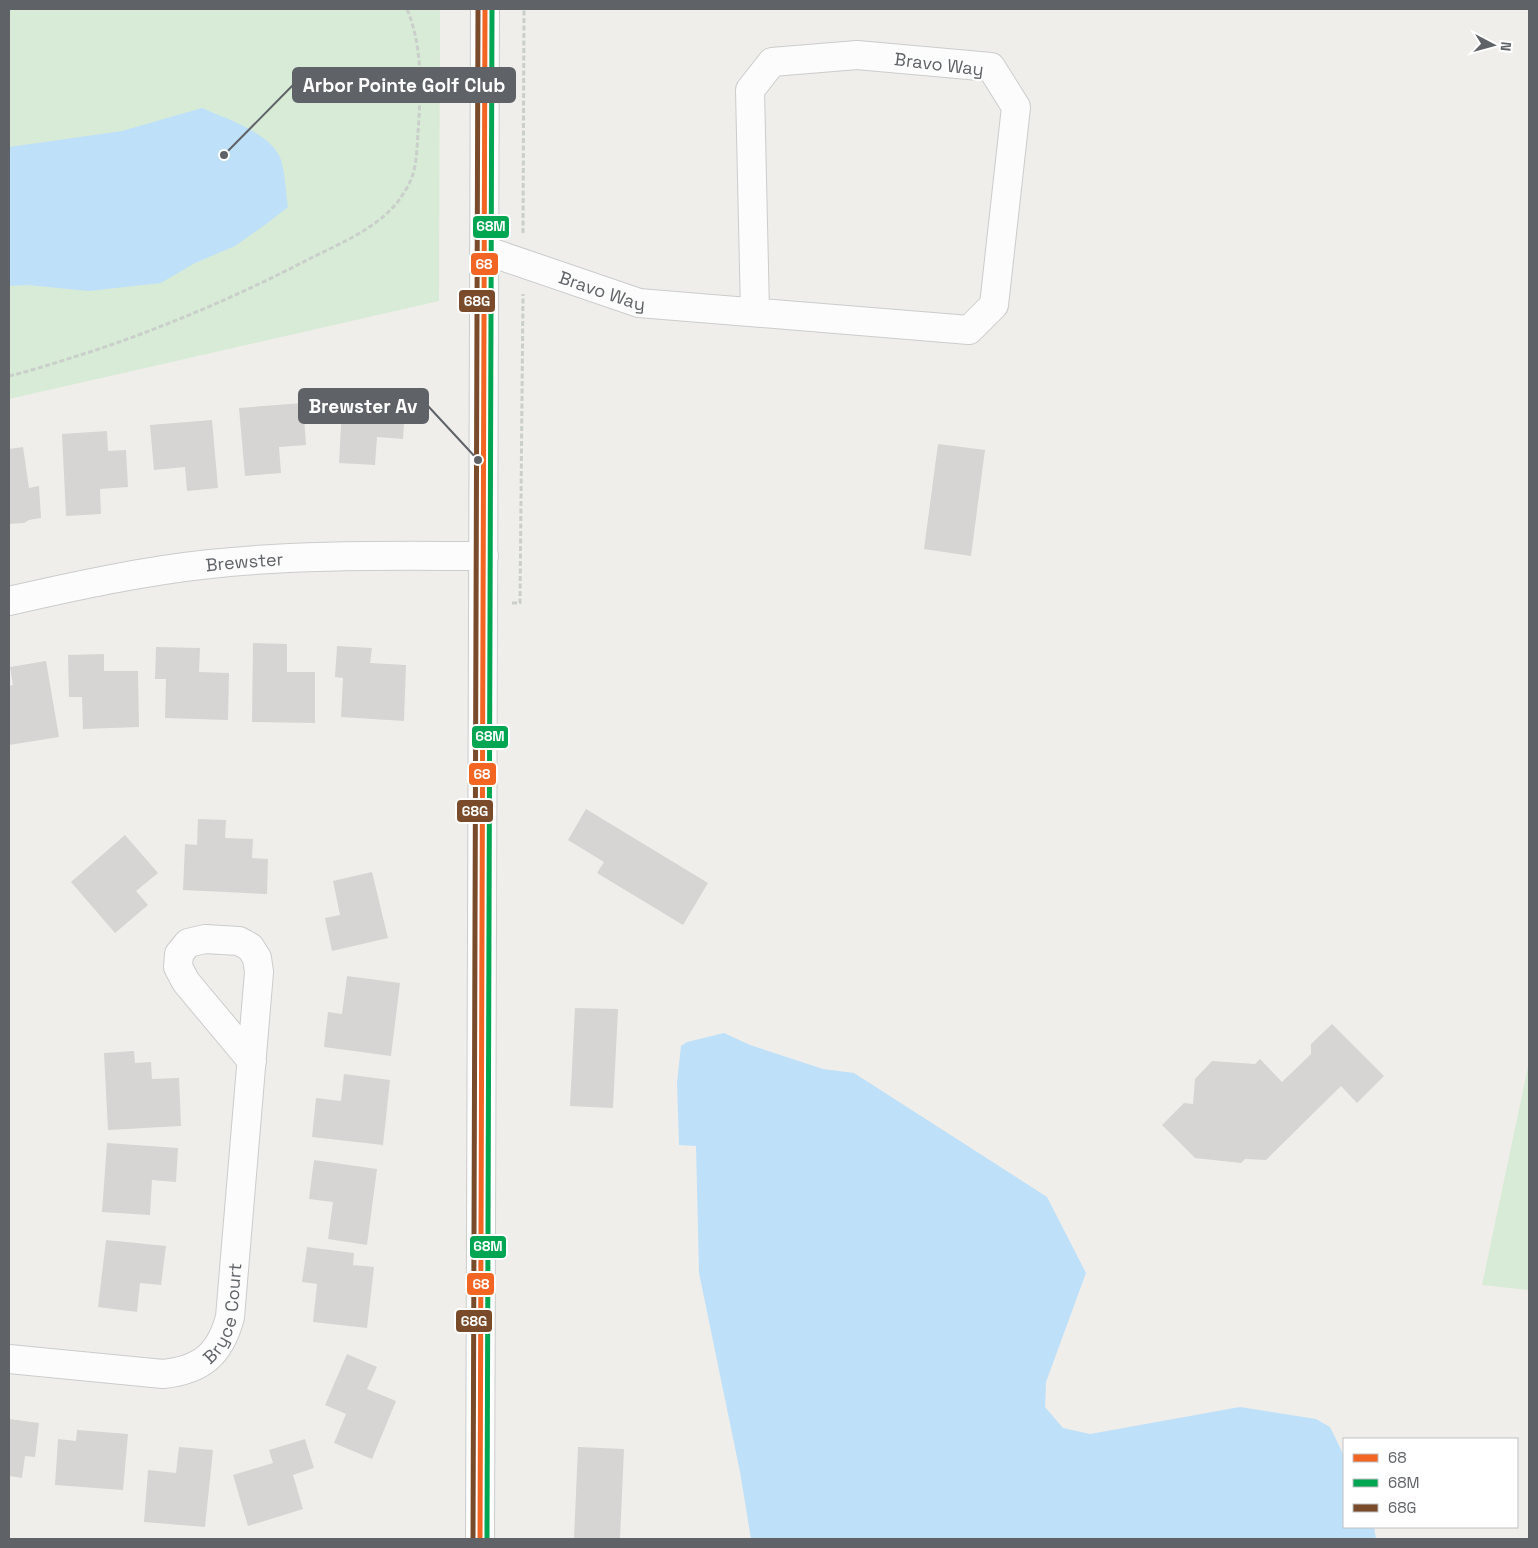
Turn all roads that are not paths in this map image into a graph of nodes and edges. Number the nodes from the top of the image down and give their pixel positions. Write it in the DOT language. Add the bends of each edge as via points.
graph roads {
  1 [pos="485,9"];
  2 [pos="484,250"];
  3 [pos="755,312"];
  4 [pos="484,556"];
  5 [pos="9,601"];
  6 [pos="252,1061"];
  7 [pos="9,1359"];
  8 [pos="480,1539"];
  1 -- 2 [label="street"];
  2 -- 3 [label="street, Bravo Way" via="639,303"];
  2 -- 4 [label="street"];
  3 -- 3 [label="street, Bravo Way" via="969,330 994,305 1016,107 991,67 857,55 772,62 750,90"];
  4 -- 5 [label="street, Brewster" via="322,556 210,564 98,581"];
  4 -- 8 [label="street"];
  6 -- 7 [label="street, Bryce Court" via="230,1317 217,1348 193,1367 179,1373 163,1374"];
}
